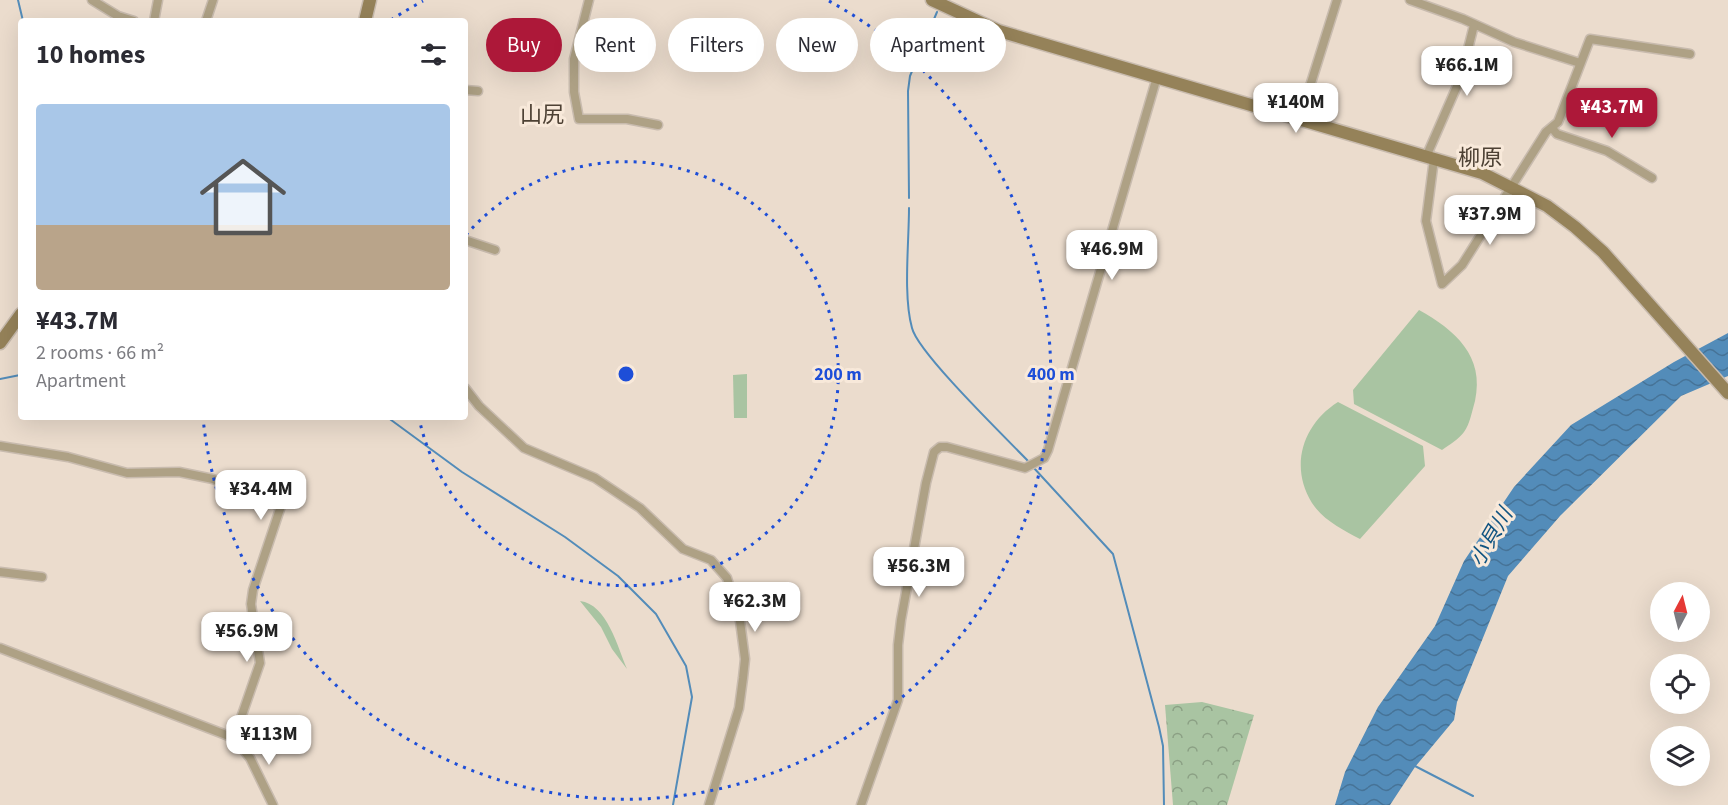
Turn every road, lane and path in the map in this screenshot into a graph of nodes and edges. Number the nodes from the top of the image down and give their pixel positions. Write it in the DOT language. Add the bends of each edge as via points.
graph roads {
  1 [pos="92,0"];
  2 [pos="158,0"];
  3 [pos="213,0"];
  4 [pos="370,0"];
  5 [pos="589,0"];
  6 [pos="932,0"];
  7 [pos="1337,0"];
  8 [pos="1410,0"];
  9 [pos="124,18"];
  10 [pos="155,18"];
  11 [pos="207,18"];
  12 [pos="366,18"];
  13 [pos="1474,24"];
  14 [pos="1690,54"];
  15 [pos="1580,63"];
  16 [pos="1156,77"];
  17 [pos="468,90"];
  18 [pos="478,91"];
  19 [pos="1297,119"];
  20 [pos="658,125"];
  21 [pos="1552,128"];
  22 [pos="1430,158"];
  23 [pos="1652,178"];
  24 [pos="1512,187"];
  25 [pos="468,241"];
  26 [pos="495,250"];
  27 [pos="18,318"];
  28 [pos="0,344"];
  29 [pos="468,392"];
  30 [pos="1728,393"];
  31 [pos="0,446"];
  32 [pos="290,479"];
  33 [pos="279,506"];
  34 [pos="0,572"];
  35 [pos="42,577"];
  36 [pos="0,648"];
  37 [pos="234,738"];
  38 [pos="273,805"];
  39 [pos="709,805"];
  40 [pos="861,805"];
  1 -- 9 [label="street"];
  2 -- 10 [label="street"];
  3 -- 11 [label="street"];
  4 -- 12 [label="street"];
  5 -- 20 [label="street" via="574,59 579,119 627,119"];
  6 -- 16 [label="street" via="999,31"];
  7 -- 19 [label="street"];
  8 -- 13 [label="street"];
  13 -- 15 [label="street" via="1514,42"];
  13 -- 22 [label="street" via="1461,77"];
  14 -- 15 [label="street" via="1594,38 1590,39"];
  15 -- 21 [label="street" via="1558,122"];
  16 -- 19 [label="street"];
  16 -- 40 [label="street" via="1048,450 1025,468 947,447 934,453 899,632 898,700"];
  17 -- 18 [label="street"];
  19 -- 22 [label="street"];
  21 -- 23 [label="street" via="1557,134 1607,151"];
  21 -- 24 [label="street"];
  22 -- 24 [label="street" via="1482,173"];
  22 -- 24 [label="street" via="1426,221 1442,284 1462,265"];
  24 -- 30 [label="street" via="1547,206 1603,252"];
  25 -- 26 [label="street"];
  27 -- 28 [label="street"];
  29 -- 39 [label="street" via="524,448 602,483 647,513 683,549 711,560 727,578 740,621 745,659 739,708"];
  31 -- 33 [label="street" via="68,457 127,473 179,472 213,479"];
  32 -- 33 [label="street"];
  33 -- 37 [label="street" via="251,604 260,655 258,671"];
  34 -- 35 [label="street"];
  36 -- 37 [label="street"];
  37 -- 38 [label="street" via="250,758"];
}
